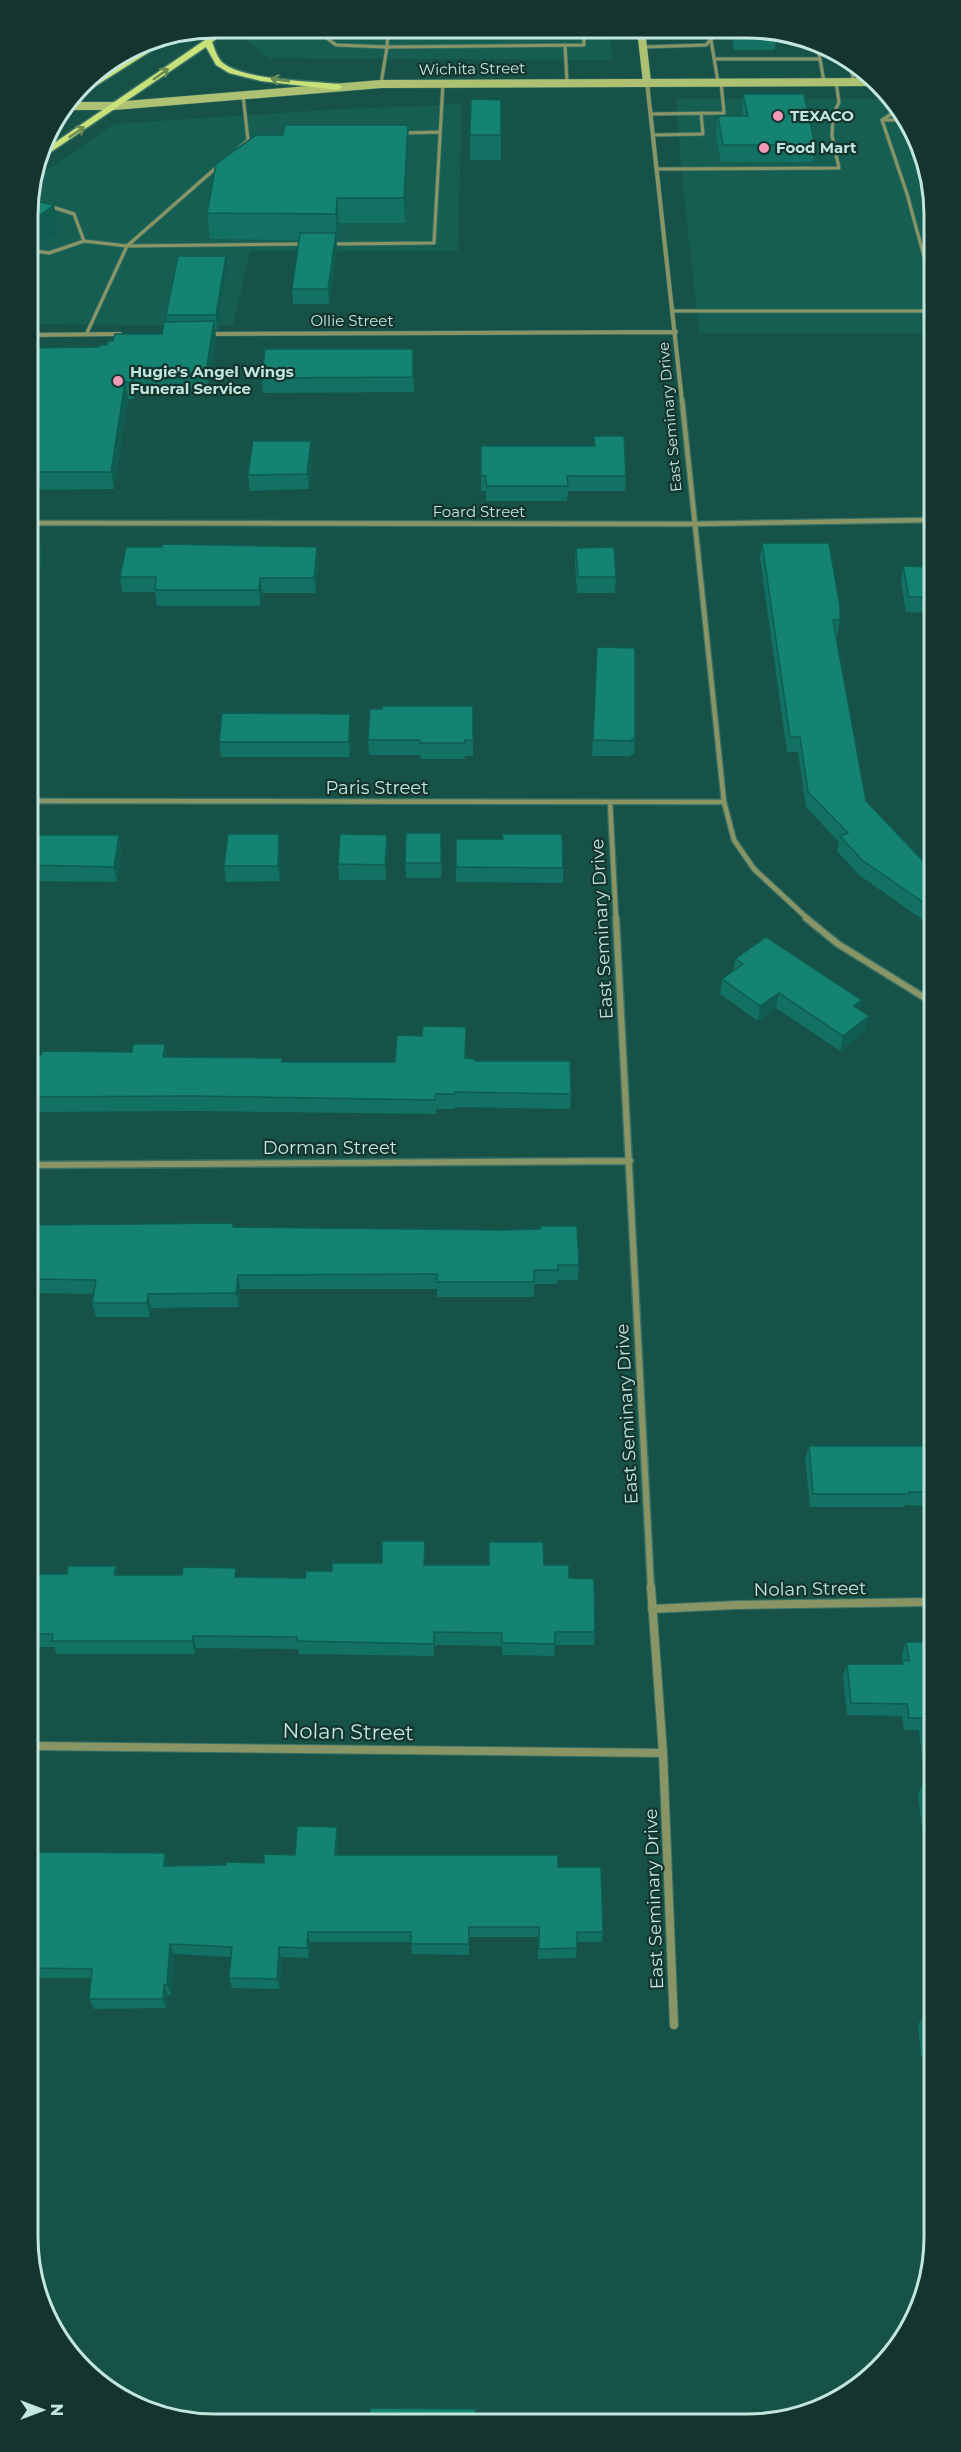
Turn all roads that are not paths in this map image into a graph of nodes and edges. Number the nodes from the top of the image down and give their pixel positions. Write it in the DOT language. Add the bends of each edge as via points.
graph roads {
  1 [pos="214,37"];
  2 [pos="328,37"];
  3 [pos="388,37"];
  4 [pos="584,37"];
  5 [pos="642,37"];
  6 [pos="711,37"];
  7 [pos="711,40"];
  8 [pos="208,41"];
  9 [pos="565,45"];
  10 [pos="387,47"];
  11 [pos="643,47"];
  12 [pos="819,53"];
  13 [pos="135,57"];
  14 [pos="714,59"];
  15 [pos="820,59"];
  16 [pos="852,73"];
  17 [pos="103,77"];
  18 [pos="567,82"];
  19 [pos="647,82"];
  20 [pos="719,82"];
  21 [pos="824,82"];
  22 [pos="836,82"];
  23 [pos="854,82"];
  24 [pos="864,82"];
  25 [pos="443,83"];
  26 [pos="381,84"];
  27 [pos="338,87"];
  28 [pos="243,95"];
  29 [pos="75,106"];
  30 [pos="114,106"];
  31 [pos="701,113"];
  32 [pos="651,114"];
  33 [pos="892,114"];
  34 [pos="882,120"];
  35 [pos="896,120"];
  36 [pos="440,132"];
  37 [pos="395,134"];
  38 [pos="653,135"];
  39 [pos="50,149"];
  40 [pos="231,155"];
  41 [pos="222,163"];
  42 [pos="657,169"];
  43 [pos="46,206"];
  44 [pos="84,241"];
  45 [pos="304,244"];
  46 [pos="328,244"];
  47 [pos="126,246"];
  48 [pos="38,251"];
  49 [pos="924,256"];
  50 [pos="674,311"];
  51 [pos="924,311"];
  52 [pos="676,332"];
  53 [pos="121,334"];
  54 [pos="204,334"];
  55 [pos="38,335"];
  56 [pos="86,335"];
  57 [pos="924,520"];
  58 [pos="38,523"];
  59 [pos="693,524"];
  60 [pos="38,801"];
  61 [pos="610,802"];
  62 [pos="724,802"];
  63 [pos="924,998"];
  64 [pos="630,1161"];
  65 [pos="38,1165"];
  66 [pos="923,1602"];
  67 [pos="652,1610"];
  68 [pos="38,1746"];
  69 [pos="663,1753"];
  70 [pos="674,2025"];
  1 -- 8 [label="main road"];
  2 -- 10 [label="lane" via="336,45"];
  3 -- 10 [label="lane"];
  4 -- 9 [label="lane" via="584,45"];
  5 -- 11 [label="main road, East Seminary Drive"];
  6 -- 7 [label="lane"];
  7 -- 11 [label="lane" via="699,46"];
  7 -- 14 [label="lane"];
  27 -- 8 [label="main road, one-way" via="238,73 221,65"];
  30 -- 8 [label="main road, one-way"];
  9 -- 10 [label="lane"];
  9 -- 18 [label="lane"];
  10 -- 26 [label="lane"];
  11 -- 19 [label="main road, East Seminary Drive"];
  12 -- 15 [label="lane"];
  13 -- 17 [label="main road"];
  14 -- 15 [label="lane"];
  14 -- 20 [label="lane"];
  15 -- 21 [label="lane"];
  16 -- 23 [label="lane"];
  18 -- 19 [label="main road, Wichita Street"];
  18 -- 25 [label="main road, Wichita Street"];
  19 -- 20 [label="main road, Wichita Street"];
  19 -- 32 [label="street, East Seminary Drive"];
  20 -- 21 [label="main road, Wichita Street"];
  20 -- 31 [label="lane" via="724,113"];
  21 -- 22 [label="main road, Wichita Street"];
  22 -- 23 [label="main road, Wichita Street"];
  22 -- 42 [label="lane" via="840,102 833,116 832,136 839,168"];
  23 -- 24 [label="main road, Wichita Street"];
  25 -- 26 [label="main road, Wichita Street"];
  25 -- 36 [label="lane"];
  26 -- 27 [label="main road, Wichita Street"];
  27 -- 28 [label="main road, Wichita Street"];
  28 -- 30 [label="main road, Wichita Street"];
  28 -- 40 [label="lane" via="248,140"];
  29 -- 30 [label="main road, Wichita Street"];
  39 -- 30 [label="main road, one-way"];
  31 -- 32 [label="lane"];
  31 -- 38 [label="lane" via="703,134"];
  32 -- 38 [label="street, East Seminary Drive"];
  33 -- 34 [label="lane"];
  34 -- 35 [label="lane"];
  34 -- 49 [label="lane"];
  36 -- 37 [label="lane"];
  36 -- 46 [label="lane" via="434,243"];
  38 -- 42 [label="street, East Seminary Drive"];
  41 -- 47 [label="lane"];
  42 -- 50 [label="street, East Seminary Drive"];
  43 -- 44 [label="lane" via="74,214"];
  44 -- 47 [label="lane"];
  44 -- 48 [label="lane" via="49,253"];
  45 -- 47 [label="lane"];
  47 -- 56 [label="lane"];
  50 -- 51 [label="lane"];
  50 -- 52 [label="street, East Seminary Drive"];
  52 -- 54 [label="street, Ollie Street"];
  52 -- 59 [label="street, East Seminary Drive"];
  53 -- 56 [label="street"];
  55 -- 56 [label="street"];
  57 -- 59 [label="street, Foard Street"];
  58 -- 59 [label="street, Foard Street"];
  59 -- 62 [label="street, East Seminary Drive"];
  60 -- 61 [label="street, Paris Street"];
  61 -- 62 [label="street, Paris Street"];
  61 -- 64 [label="street, East Seminary Drive"];
  62 -- 63 [label="street, East Seminary Drive" via="734,840 754,869 837,945"];
  64 -- 65 [label="street, Dorman Street"];
  64 -- 67 [label="street, East Seminary Drive"];
  66 -- 67 [label="street, Nolan Street"];
  67 -- 69 [label="street, East Seminary Drive"];
  68 -- 69 [label="street, Nolan Street"];
  69 -- 70 [label="street, East Seminary Drive"];
}
